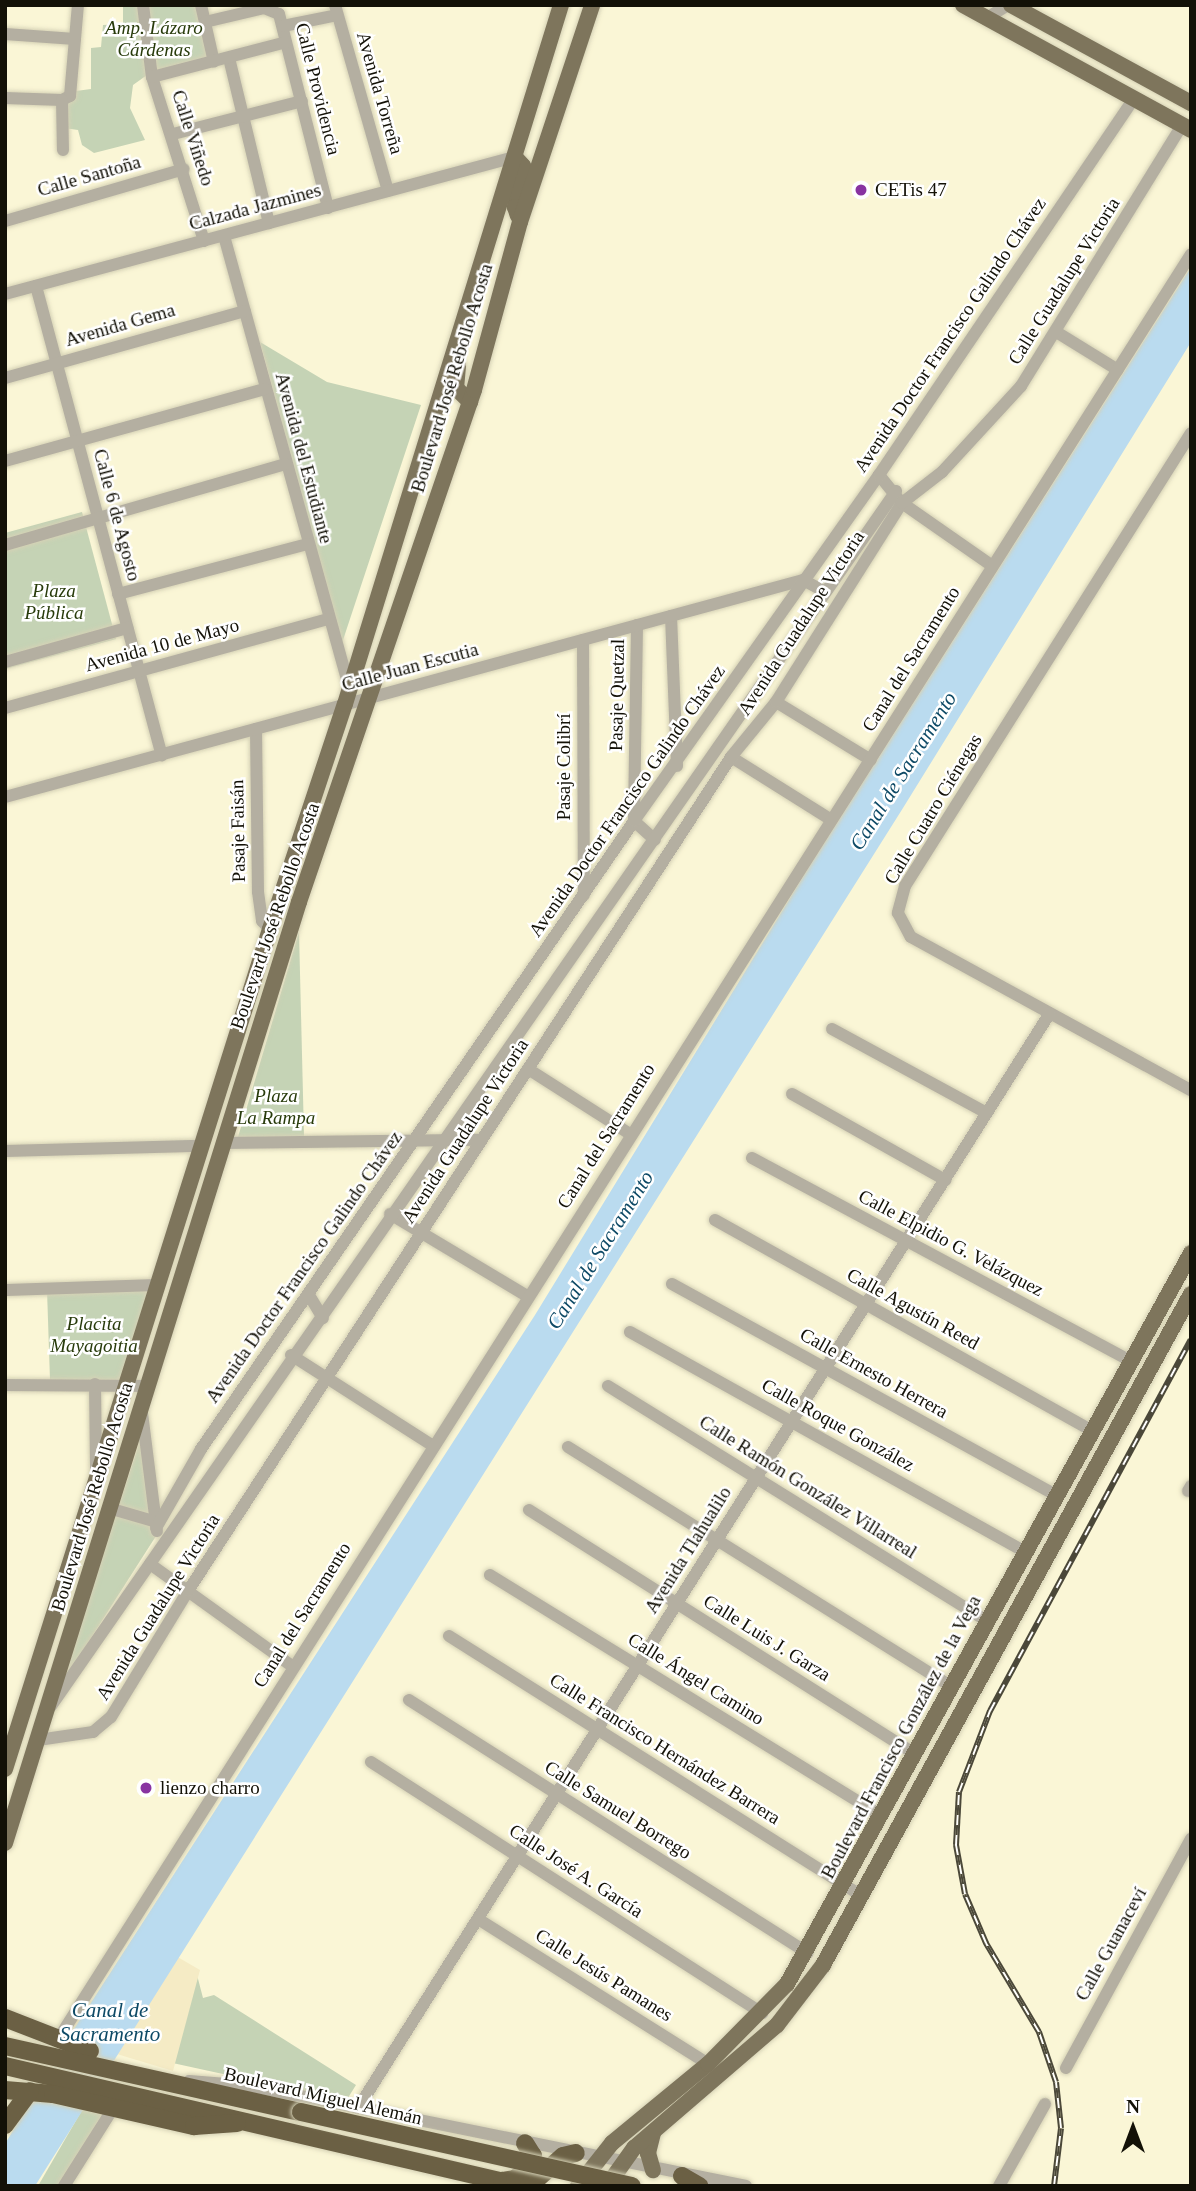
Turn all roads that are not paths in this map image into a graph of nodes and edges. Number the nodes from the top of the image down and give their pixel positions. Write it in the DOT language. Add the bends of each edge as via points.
graph roads {
  1 [pos="78,5"];
  2 [pos="142,5"];
  3 [pos="201,5"];
  4 [pos="561,5"];
  5 [pos="592,5"];
  6 [pos="963,5"];
  7 [pos="1009,5"];
  8 [pos="336,10"];
  9 [pos="987,18"];
  10 [pos="205,22"];
  11 [pos="283,26"];
  12 [pos="5,34"];
  13 [pos="75,38"];
  14 [pos="286,42"];
  15 [pos="229,58"];
  16 [pos="214,62"];
  17 [pos="152,77"];
  18 [pos="5,98"];
  19 [pos="66,98"];
  20 [pos="1134,99"];
  21 [pos="302,101"];
  22 [pos="1191,103"];
  23 [pos="243,115"];
  24 [pos="1186,127"];
  25 [pos="173,134"];
  26 [pos="63,150"];
  27 [pos="515,157"];
  28 [pos="184,169"];
  29 [pos="388,191"];
  30 [pos="328,208"];
  31 [pos="5,221"];
  32 [pos="520,222"];
  33 [pos="269,223"];
  34 [pos="223,236"];
  35 [pos="204,241"];
  36 [pos="1191,254"];
  37 [pos="36,286"];
  38 [pos="5,294"];
  39 [pos="245,311"];
  40 [pos="462,328"];
  41 [pos="1058,333"];
  42 [pos="57,363"];
  43 [pos="1118,370"];
  44 [pos="5,378"];
  45 [pos="265,389"];
  46 [pos="470,402"];
  47 [pos="1191,433"];
  48 [pos="78,441"];
  49 [pos="5,461"];
  50 [pos="285,464"];
  51 [pos="879,475"];
  52 [pos="896,491"];
  53 [pos="902,503"];
  54 [pos="99,521"];
  55 [pos="307,544"];
  56 [pos="5,545"];
  57 [pos="991,565"];
  58 [pos="803,580"];
  59 [pos="824,591"];
  60 [pos="118,594"];
  61 [pos="671,616"];
  62 [pos="329,619"];
  63 [pos="637,625"];
  64 [pos="127,628"];
  65 [pos="583,640"];
  66 [pos="5,662"];
  67 [pos="139,671"];
  68 [pos="348,696"];
  69 [pos="370,698"];
  70 [pos="776,702"];
  71 [pos="5,708"];
  72 [pos="256,729"];
  73 [pos="162,755"];
  74 [pos="731,757"];
  75 [pos="872,760"];
  76 [pos="677,766"];
  77 [pos="5,797"];
  78 [pos="830,819"];
  79 [pos="634,821"];
  80 [pos="655,840"];
  81 [pos="583,895"];
  82 [pos="270,929"];
  83 [pos="1050,1013"];
  84 [pos="832,1029"];
  85 [pos="528,1069"];
  86 [pos="1191,1090"];
  87 [pos="792,1094"];
  88 [pos="987,1113"];
  89 [pos="630,1134"];
  90 [pos="415,1139"];
  91 [pos="480,1140"];
  92 [pos="443,1141"];
  93 [pos="222,1143"];
  94 [pos="201,1146"];
  95 [pos="5,1151"];
  96 [pos="752,1158"];
  97 [pos="945,1180"];
  98 [pos="390,1214"];
  99 [pos="715,1220"];
  100 [pos="194,1233"];
  101 [pos="422,1233"];
  102 [pos="906,1241"];
  103 [pos="1191,1254"];
  104 [pos="672,1284"];
  105 [pos="158,1285"];
  106 [pos="5,1290"];
  107 [pos="1191,1294"];
  108 [pos="309,1295"];
  109 [pos="527,1296"];
  110 [pos="866,1304"];
  111 [pos="323,1318"];
  112 [pos="630,1332"];
  113 [pos="291,1355"];
  114 [pos="1132,1362"];
  115 [pos="826,1368"];
  116 [pos="327,1379"];
  117 [pos="95,1384"];
  118 [pos="5,1385"];
  119 [pos="126,1385"];
  120 [pos="608,1385"];
  121 [pos="148,1386"];
  122 [pos="142,1413"];
  123 [pos="792,1421"];
  124 [pos="1093,1431"];
  125 [pos="432,1446"];
  126 [pos="568,1447"];
  127 [pos="757,1478"];
  128 [pos="96,1483"];
  129 [pos="1057,1496"];
  130 [pos="113,1509"];
  131 [pos="529,1510"];
  132 [pos="154,1524"];
  133 [pos="717,1540"];
  134 [pos="162,1545"];
  135 [pos="1026,1552"];
  136 [pos="150,1564"];
  137 [pos="490,1575"];
  138 [pos="188,1591"];
  139 [pos="677,1604"];
  140 [pos="987,1621"];
  141 [pos="449,1636"];
  142 [pos="638,1666"];
  143 [pos="292,1667"];
  144 [pos="951,1686"];
  145 [pos="409,1700"];
  146 [pos="49,1709"];
  147 [pos="598,1729"];
  148 [pos="38,1740"];
  149 [pos="914,1753"];
  150 [pos="370,1762"];
  151 [pos="5,1769"];
  152 [pos="557,1794"];
  153 [pos="881,1816"];
  154 [pos="1191,1839"];
  155 [pos="5,1843"];
  156 [pos="517,1856"];
  157 [pos="845,1885"];
  158 [pos="861,1895"];
  159 [pos="478,1919"];
  160 [pos="807,1952"];
  161 [pos="5,2009"];
  162 [pos="762,2013"];
  163 [pos="12,2021"];
  164 [pos="57,2041"];
  165 [pos="5,2046"];
  166 [pos="74,2053"];
  167 [pos="708,2064"];
  168 [pos="5,2066"];
  169 [pos="1066,2068"];
  170 [pos="169,2083"];
  171 [pos="53,2086"];
  172 [pos="5,2090"];
  173 [pos="30,2091"];
  174 [pos="113,2100"];
  175 [pos="1045,2104"];
  176 [pos="358,2108"];
  177 [pos="5,2125"];
  178 [pos="653,2133"];
  179 [pos="525,2143"];
  180 [pos="576,2153"];
  181 [pos="597,2157"];
  182 [pos="620,2162"];
  183 [pos="653,2170"];
  184 [pos="682,2176"];
  185 [pos="502,2181"];
  186 [pos="64,2186"];
  187 [pos="521,2186"];
  188 [pos="529,2186"];
  189 [pos="578,2186"];
  190 [pos="607,2186"];
  191 [pos="632,2186"];
  192 [pos="699,2186"];
  193 [pos="746,2186"];
  194 [pos="999,2186"];
  1 -- 13 [label="street"];
  2 -- 17 [label="street, Calle Viñedo"];
  3 -- 10 [label="street"];
  4 -- 27 [label="main road, Boulevard José Rebollo Acosta"];
  5 -- 32 [label="main road, Boulevard José Rebollo Acosta"];
  6 -- 9 [label="main road"];
  7 -- 9 [label="street"];
  7 -- 22 [label="main road"];
  8 -- 11 [label="street"];
  8 -- 29 [label="street, Avenida Torreña"];
  9 -- 20 [label="main road"];
  10 -- 11 [label="street, Calle Providencia" via="270,8 279,13"];
  10 -- 16 [label="street"];
  11 -- 14 [label="street, Calle Providencia"];
  12 -- 13 [label="street"];
  13 -- 19 [label="street"];
  14 -- 15 [label="street"];
  14 -- 21 [label="street, Calle Providencia"];
  15 -- 16 [label="street"];
  15 -- 23 [label="street"];
  16 -- 17 [label="street"];
  17 -- 25 [label="street, Calle Viñedo"];
  18 -- 19 [label="street"];
  19 -- 26 [label="street"];
  20 -- 24 [label="main road"];
  20 -- 51 [label="street, Avenida Doctor Francisco Galindo Chávez"];
  21 -- 23 [label="street"];
  21 -- 30 [label="street, Calle Providencia"];
  23 -- 25 [label="street"];
  23 -- 33 [label="street"];
  24 -- 41 [label="street, Calle Guadalupe Victoria"];
  25 -- 28 [label="street, Calle Viñedo"];
  27 -- 29 [label="street, Calzada Jazmines"];
  27 -- 32 [label="main road" via="523,166 515,207"];
  27 -- 40 [label="main road, Boulevard José Rebollo Acosta"];
  28 -- 31 [label="street, Calle Santoña"];
  28 -- 35 [label="street, Calle Viñedo"];
  29 -- 30 [label="street, Calzada Jazmines"];
  30 -- 33 [label="street, Calzada Jazmines"];
  32 -- 46 [label="main road, Boulevard José Rebollo Acosta"];
  33 -- 34 [label="street, Calzada Jazmines"];
  34 -- 35 [label="street, Calzada Jazmines"];
  34 -- 39 [label="street, Avenida del Estudiante"];
  35 -- 37 [label="street, Calzada Jazmines"];
  36 -- 43 [label="street, Canal del Sacramento"];
  37 -- 38 [label="street, Calzada Jazmines"];
  37 -- 42 [label="street, Calle 6 de Agosto"];
  39 -- 42 [label="street, Avenida Gema"];
  39 -- 45 [label="street, Avenida del Estudiante"];
  40 -- 46 [label="main road" via="455,383"];
  40 -- 68 [label="main road, Boulevard José Rebollo Acosta"];
  41 -- 43 [label="street"];
  41 -- 53 [label="street, Calle Guadalupe Victoria" via="987,426"];
  42 -- 44 [label="street, Avenida Gema"];
  42 -- 48 [label="street, Calle 6 de Agosto"];
  43 -- 57 [label="street, Canal del Sacramento"];
  45 -- 48 [label="street"];
  45 -- 50 [label="street, Avenida del Estudiante"];
  46 -- 69 [label="main road, Boulevard José Rebollo Acosta"];
  47 -- 83 [label="street, Calle Cuatro Ciénegas" via="901,894 898,913 911,937"];
  48 -- 49 [label="street"];
  48 -- 54 [label="street, Calle 6 de Agosto"];
  50 -- 54 [label="street"];
  50 -- 55 [label="street, Avenida del Estudiante"];
  51 -- 52 [label="street"];
  51 -- 58 [label="street, Avenida Doctor Francisco Galindo Chávez"];
  52 -- 53 [label="street"];
  52 -- 59 [label="street, Avenida Doctor Francisco Galindo Chávez"];
  53 -- 57 [label="street"];
  53 -- 70 [label="street, Avenida Guadalupe Victoria"];
  54 -- 56 [label="street"];
  54 -- 60 [label="street, Calle 6 de Agosto"];
  55 -- 60 [label="street"];
  55 -- 62 [label="street, Avenida del Estudiante"];
  57 -- 75 [label="street, Canal del Sacramento"];
  58 -- 59 [label="street"];
  58 -- 61 [label="street, Calle Juan Escutia"];
  58 -- 76 [label="street, Avenida Doctor Francisco Galindo Chávez"];
  59 -- 80 [label="street, Avenida Doctor Francisco Galindo Chávez"];
  60 -- 64 [label="street, Calle 6 de Agosto"];
  61 -- 63 [label="street, Calle Juan Escutia"];
  61 -- 76 [label="street"];
  62 -- 67 [label="street, Avenida 10 de Mayo"];
  62 -- 68 [label="street, Avenida del Estudiante"];
  63 -- 65 [label="street, Calle Juan Escutia"];
  63 -- 79 [label="street, Pasaje Quetzal"];
  64 -- 66 [label="street"];
  64 -- 67 [label="street, Calle 6 de Agosto"];
  65 -- 69 [label="street, Calle Juan Escutia"];
  65 -- 81 [label="street, Pasaje Colibrí"];
  67 -- 71 [label="street, Avenida 10 de Mayo"];
  67 -- 73 [label="street, Calle 6 de Agosto"];
  68 -- 69 [label="street, Calle Juan Escutia"];
  68 -- 72 [label="street, Calle Juan Escutia"];
  68 -- 82 [label="main road, Boulevard José Rebollo Acosta"];
  69 -- 93 [label="main road, Boulevard José Rebollo Acosta"];
  70 -- 74 [label="street, Avenida Guadalupe Victoria"];
  70 -- 75 [label="street"];
  72 -- 73 [label="street, Calle Juan Escutia"];
  72 -- 82 [label="street, Pasaje Faisán" via="258,892 262,921"];
  73 -- 77 [label="street, Calle Juan Escutia"];
  74 -- 78 [label="street"];
  74 -- 85 [label="street, Avenida Guadalupe Victoria"];
  75 -- 78 [label="street, Canal del Sacramento"];
  76 -- 79 [label="street, Avenida Doctor Francisco Galindo Chávez"];
  78 -- 89 [label="street, Canal del Sacramento"];
  79 -- 80 [label="street"];
  79 -- 81 [label="street, Avenida Doctor Francisco Galindo Chávez"];
  80 -- 92 [label="street, Avenida Doctor Francisco Galindo Chávez"];
  81 -- 90 [label="street, Avenida Doctor Francisco Galindo Chávez"];
  82 -- 94 [label="main road, Boulevard José Rebollo Acosta"];
  83 -- 86 [label="street, Calle Cuatro Ciénegas"];
  83 -- 88 [label="street, Avenida Tlahualilo"];
  84 -- 88 [label="street"];
  85 -- 89 [label="street"];
  85 -- 91 [label="street, Avenida Guadalupe Victoria"];
  87 -- 97 [label="street"];
  88 -- 97 [label="street, Avenida Tlahualilo"];
  89 -- 109 [label="street, Canal del Sacramento"];
  90 -- 92 [label="street"];
  90 -- 93 [label="street"];
  90 -- 108 [label="street, Avenida Doctor Francisco Galindo Chávez"];
  91 -- 92 [label="street"];
  91 -- 101 [label="street, Avenida Guadalupe Victoria"];
  92 -- 98 [label="street, Avenida Doctor Francisco Galindo Chávez"];
  93 -- 100 [label="main road, Boulevard José Rebollo Acosta"];
  94 -- 95 [label="street"];
  94 -- 100 [label="main road" via="209,1162"];
  94 -- 105 [label="main road, Boulevard José Rebollo Acosta"];
  96 -- 102 [label="street, Calle Elpidio G. Velázquez"];
  97 -- 102 [label="street, Avenida Tlahualilo"];
  98 -- 101 [label="street"];
  98 -- 111 [label="street, Avenida Doctor Francisco Galindo Chávez"];
  99 -- 110 [label="street, Calle Agustín Reed"];
  100 -- 121 [label="main road, Boulevard José Rebollo Acosta"];
  101 -- 109 [label="street"];
  101 -- 116 [label="street, Avenida Guadalupe Victoria"];
  102 -- 110 [label="street, Avenida Tlahualilo"];
  102 -- 114 [label="street, Calle Elpidio G. Velázquez"];
  103 -- 114 [label="main road, Boulevard Francisco González de la Vega"];
  104 -- 115 [label="street, Calle Ernesto Herrera"];
  105 -- 106 [label="street"];
  105 -- 119 [label="main road, Boulevard José Rebollo Acosta"];
  107 -- 158 [label="main road, Boulevard Francisco González de la Vega"];
  108 -- 111 [label="street"];
  108 -- 132 [label="street, Avenida Doctor Francisco Galindo Chávez"];
  109 -- 125 [label="street, Canal del Sacramento"];
  110 -- 115 [label="street, Avenida Tlahualilo"];
  110 -- 124 [label="street, Calle Agustín Reed"];
  111 -- 113 [label="street, Avenida Doctor Francisco Galindo Chávez"];
  112 -- 123 [label="street, Calle Roque González"];
  113 -- 116 [label="street"];
  113 -- 134 [label="street, Avenida Doctor Francisco Galindo Chávez"];
  114 -- 124 [label="main road, Boulevard Francisco González de la Vega"];
  115 -- 123 [label="street, Avenida Tlahualilo"];
  115 -- 129 [label="street, Calle Ernesto Herrera"];
  116 -- 125 [label="street"];
  116 -- 138 [label="street, Avenida Guadalupe Victoria"];
  117 -- 118 [label="street"];
  117 -- 119 [label="street"];
  117 -- 128 [label="street"];
  119 -- 121 [label="street"];
  119 -- 128 [label="main road, Boulevard José Rebollo Acosta"];
  120 -- 127 [label="street, Calle Ramón González Villarreal"];
  121 -- 122 [label="main road, Boulevard José Rebollo Acosta"];
  122 -- 130 [label="main road, Boulevard José Rebollo Acosta"];
  122 -- 132 [label="street"];
  123 -- 127 [label="street, Avenida Tlahualilo"];
  123 -- 135 [label="street, Calle Roque González"];
  124 -- 129 [label="main road, Boulevard Francisco González de la Vega"];
  125 -- 143 [label="street, Canal del Sacramento"];
  126 -- 133 [label="street"];
  127 -- 133 [label="street, Avenida Tlahualilo"];
  127 -- 140 [label="street, Calle Ramón González Villarreal"];
  128 -- 151 [label="main road, Boulevard José Rebollo Acosta"];
  129 -- 135 [label="main road, Boulevard Francisco González de la Vega"];
  130 -- 132 [label="street"];
  130 -- 146 [label="main road, Boulevard José Rebollo Acosta"];
  131 -- 139 [label="street, Calle Luis J. Garza"];
  132 -- 134 [label="street"];
  133 -- 139 [label="street, Avenida Tlahualilo"];
  133 -- 144 [label="street"];
  134 -- 136 [label="street, Avenida Doctor Francisco Galindo Chávez"];
  135 -- 140 [label="main road, Boulevard Francisco González de la Vega"];
  136 -- 138 [label="street"];
  136 -- 146 [label="street, Avenida Doctor Francisco Galindo Chávez"];
  137 -- 142 [label="street, Calle Ángel Camino"];
  138 -- 143 [label="street"];
  138 -- 148 [label="street, Avenida Guadalupe Victoria" via="111,1717 93,1732"];
  139 -- 142 [label="street, Avenida Tlahualilo"];
  139 -- 149 [label="street, Calle Luis J. Garza"];
  140 -- 144 [label="main road, Boulevard Francisco González de la Vega"];
  141 -- 147 [label="street, Calle Francisco Hernández Barrera"];
  142 -- 147 [label="street, Avenida Tlahualilo"];
  142 -- 153 [label="street, Calle Ángel Camino"];
  143 -- 164 [label="street, Canal del Sacramento"];
  144 -- 149 [label="main road, Boulevard Francisco González de la Vega"];
  145 -- 152 [label="street, Calle Samuel Borrego"];
  146 -- 148 [label="main road, Boulevard José Rebollo Acosta"];
  147 -- 152 [label="street, Avenida Tlahualilo"];
  147 -- 157 [label="street, Calle Francisco Hernández Barrera"];
  148 -- 155 [label="main road, Boulevard José Rebollo Acosta"];
  149 -- 153 [label="main road, Boulevard Francisco González de la Vega"];
  150 -- 156 [label="street, Calle José A. García"];
  152 -- 156 [label="street, Avenida Tlahualilo"];
  152 -- 160 [label="street, Calle Samuel Borrego"];
  153 -- 157 [label="main road, Boulevard Francisco González de la Vega"];
  154 -- 169 [label="street, Calle Guanaceví"];
  156 -- 159 [label="street, Avenida Tlahualilo"];
  156 -- 162 [label="street, Calle José A. García"];
  157 -- 158 [label="street, Calle Francisco Hernández Barrera"];
  157 -- 160 [label="main road, Boulevard Francisco González de la Vega"];
  158 -- 178 [label="main road, Boulevard Francisco González de la Vega" via="823,1965 777,2025"];
  159 -- 167 [label="street, Calle Jesús Pamanes"];
  159 -- 176 [label="street, Avenida Tlahualilo"];
  160 -- 162 [label="main road, Boulevard Francisco González de la Vega"];
  161 -- 163 [label="highway"];
  162 -- 167 [label="main road, Boulevard Francisco González de la Vega"];
  163 -- 164 [label="highway"];
  164 -- 166 [label="highway"];
  165 -- 166 [label="highway, Boulevard Miguel Alemán"];
  166 -- 170 [label="highway, Boulevard Miguel Alemán"];
  167 -- 181 [label="main road, Boulevard Francisco González de la Vega"];
  168 -- 171 [label="highway"];
  170 -- 176 [label="street" via="242,2085"];
  170 -- 191 [label="highway, Boulevard Miguel Alemán, bridge"];
  171 -- 173 [label="highway"];
  171 -- 174 [label="highway"];
  171 -- 174 [label="highway" via="84,2101"];
  172 -- 173 [label="highway"];
  173 -- 177 [label="highway"];
  174 -- 185 [label="highway" via="244,2121"];
  174 -- 186 [label="street"];
  175 -- 194 [label="street"];
  176 -- 179 [label="street"];
  178 -- 182 [label="main road, Boulevard Francisco González de la Vega"];
  178 -- 183 [label="main road" via="648,2153"];
  179 -- 180 [label="street"];
  179 -- 185 [label="highway" via="533,2156 530,2167 515,2179"];
  180 -- 181 [label="street"];
  180 -- 188 [label="highway" via="563,2156"];
  181 -- 182 [label="street"];
  181 -- 189 [label="main road, Boulevard Francisco González de la Vega"];
  182 -- 183 [label="street"];
  182 -- 190 [label="main road, Boulevard Francisco González de la Vega"];
  183 -- 184 [label="street"];
  184 -- 192 [label="highway"];
  184 -- 193 [label="street"];
  185 -- 187 [label="highway"];
}
